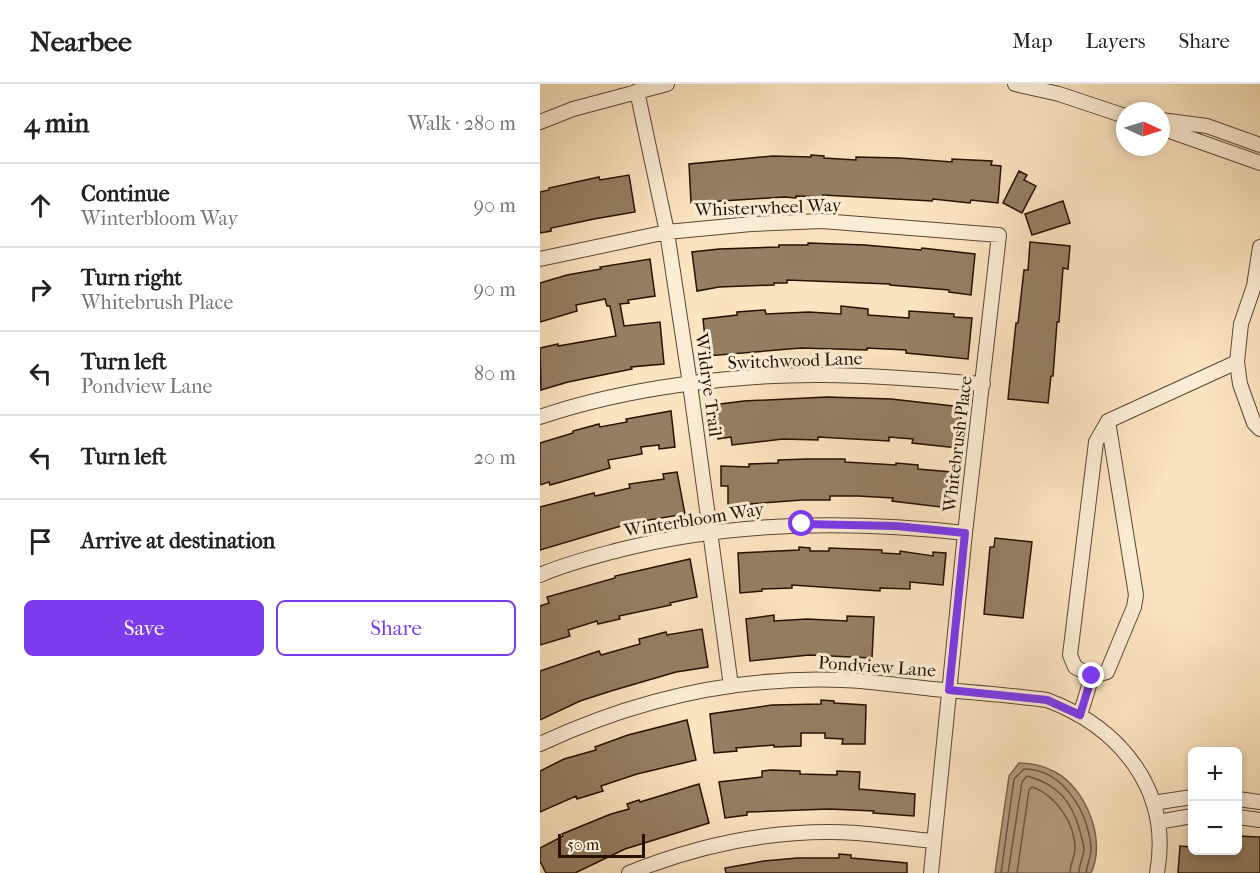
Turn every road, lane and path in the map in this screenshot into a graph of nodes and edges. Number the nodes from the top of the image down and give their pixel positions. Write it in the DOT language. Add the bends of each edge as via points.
graph roads {
  1 [pos="667,84"];
  2 [pos="1015,84"];
  3 [pos="637,91"];
  4 [pos="1116,113"];
  5 [pos="1170,121"];
  6 [pos="540,122"];
  7 [pos="1170,131"];
  8 [pos="1260,145"];
  9 [pos="1260,163"];
  10 [pos="667,232"];
  11 [pos="999,235"];
  12 [pos="1260,247"];
  13 [pos="540,259"];
  14 [pos="1257,282"];
  15 [pos="1237,362"];
  16 [pos="690,384"];
  17 [pos="983,384"];
  18 [pos="540,417"];
  19 [pos="1108,421"];
  20 [pos="1260,429"];
  21 [pos="709,532"];
  22 [pos="965,533"];
  23 [pos="540,575"];
  24 [pos="1092,676"];
  25 [pos="731,686"];
  26 [pos="949,690"];
  27 [pos="1080,715"];
  28 [pos="540,744"];
  29 [pos="1188,798"];
  30 [pos="1242,800"];
  31 [pos="1260,802"];
  32 [pos="1153,803"];
  33 [pos="1188,817"];
  34 [pos="1242,818"];
  35 [pos="1260,820"];
  36 [pos="1158,822"];
  37 [pos="934,842"];
  38 [pos="630,873"];
  39 [pos="931,873"];
  40 [pos="1157,873"];
  1 -- 3 [label="street"];
  2 -- 4 [label="street"];
  3 -- 6 [label="street"];
  3 -- 10 [label="street, Wildrye Trail"];
  5 -- 8 [label="street" via="1207,126"];
  7 -- 9 [label="street"];
  10 -- 11 [label="street, Whisterwheel Way" via="822,221"];
  10 -- 13 [label="street, Whisterwheel Way"];
  10 -- 16 [label="street, Wildrye Trail"];
  11 -- 17 [label="street, Whitebrush Place"];
  12 -- 14 [label="street"];
  14 -- 15 [label="street" via="1242,324"];
  15 -- 19 [label="street"];
  15 -- 20 [label="street" via="1240,384 1254,423"];
  16 -- 17 [label="street, Switchwood Lane" via="823,375"];
  16 -- 18 [label="street, Switchwood Lane" via="608,398"];
  16 -- 21 [label="street, Wildrye Trail"];
  17 -- 22 [label="street, Whitebrush Place"];
  19 -- 24 [label="street" via="1095,442 1070,655 1075,667"];
  19 -- 24 [label="street" via="1136,595 1107,672"];
  21 -- 22 [label="street, Winterbloom Way" via="844,524"];
  21 -- 23 [label="street, Winterbloom Way" via="633,547"];
  21 -- 25 [label="street, Wildrye Trail"];
  22 -- 26 [label="street, Whitebrush Place"];
  24 -- 27 [label="street"];
  25 -- 26 [label="street, Pondview Lane" via="843,680"];
  25 -- 28 [label="street, Pondview Lane" via="661,699 592,721"];
  26 -- 27 [label="street, Pondview Lane" via="1047,700"];
  26 -- 37 [label="street, Whitebrush Place"];
  27 -- 32 [label="street, Pondview Lane" via="1113,738 1128,755"];
  29 -- 32 [label="street"];
  30 -- 31 [label="street"];
  32 -- 36 [label="street, Pondview Lane"];
  33 -- 36 [label="street"];
  34 -- 35 [label="street"];
  36 -- 40 [label="street, Pondview Lane"];
  37 -- 38 [label="street" via="857,833 782,834 696,850"];
  37 -- 39 [label="street, Whitebrush Place"];
}
